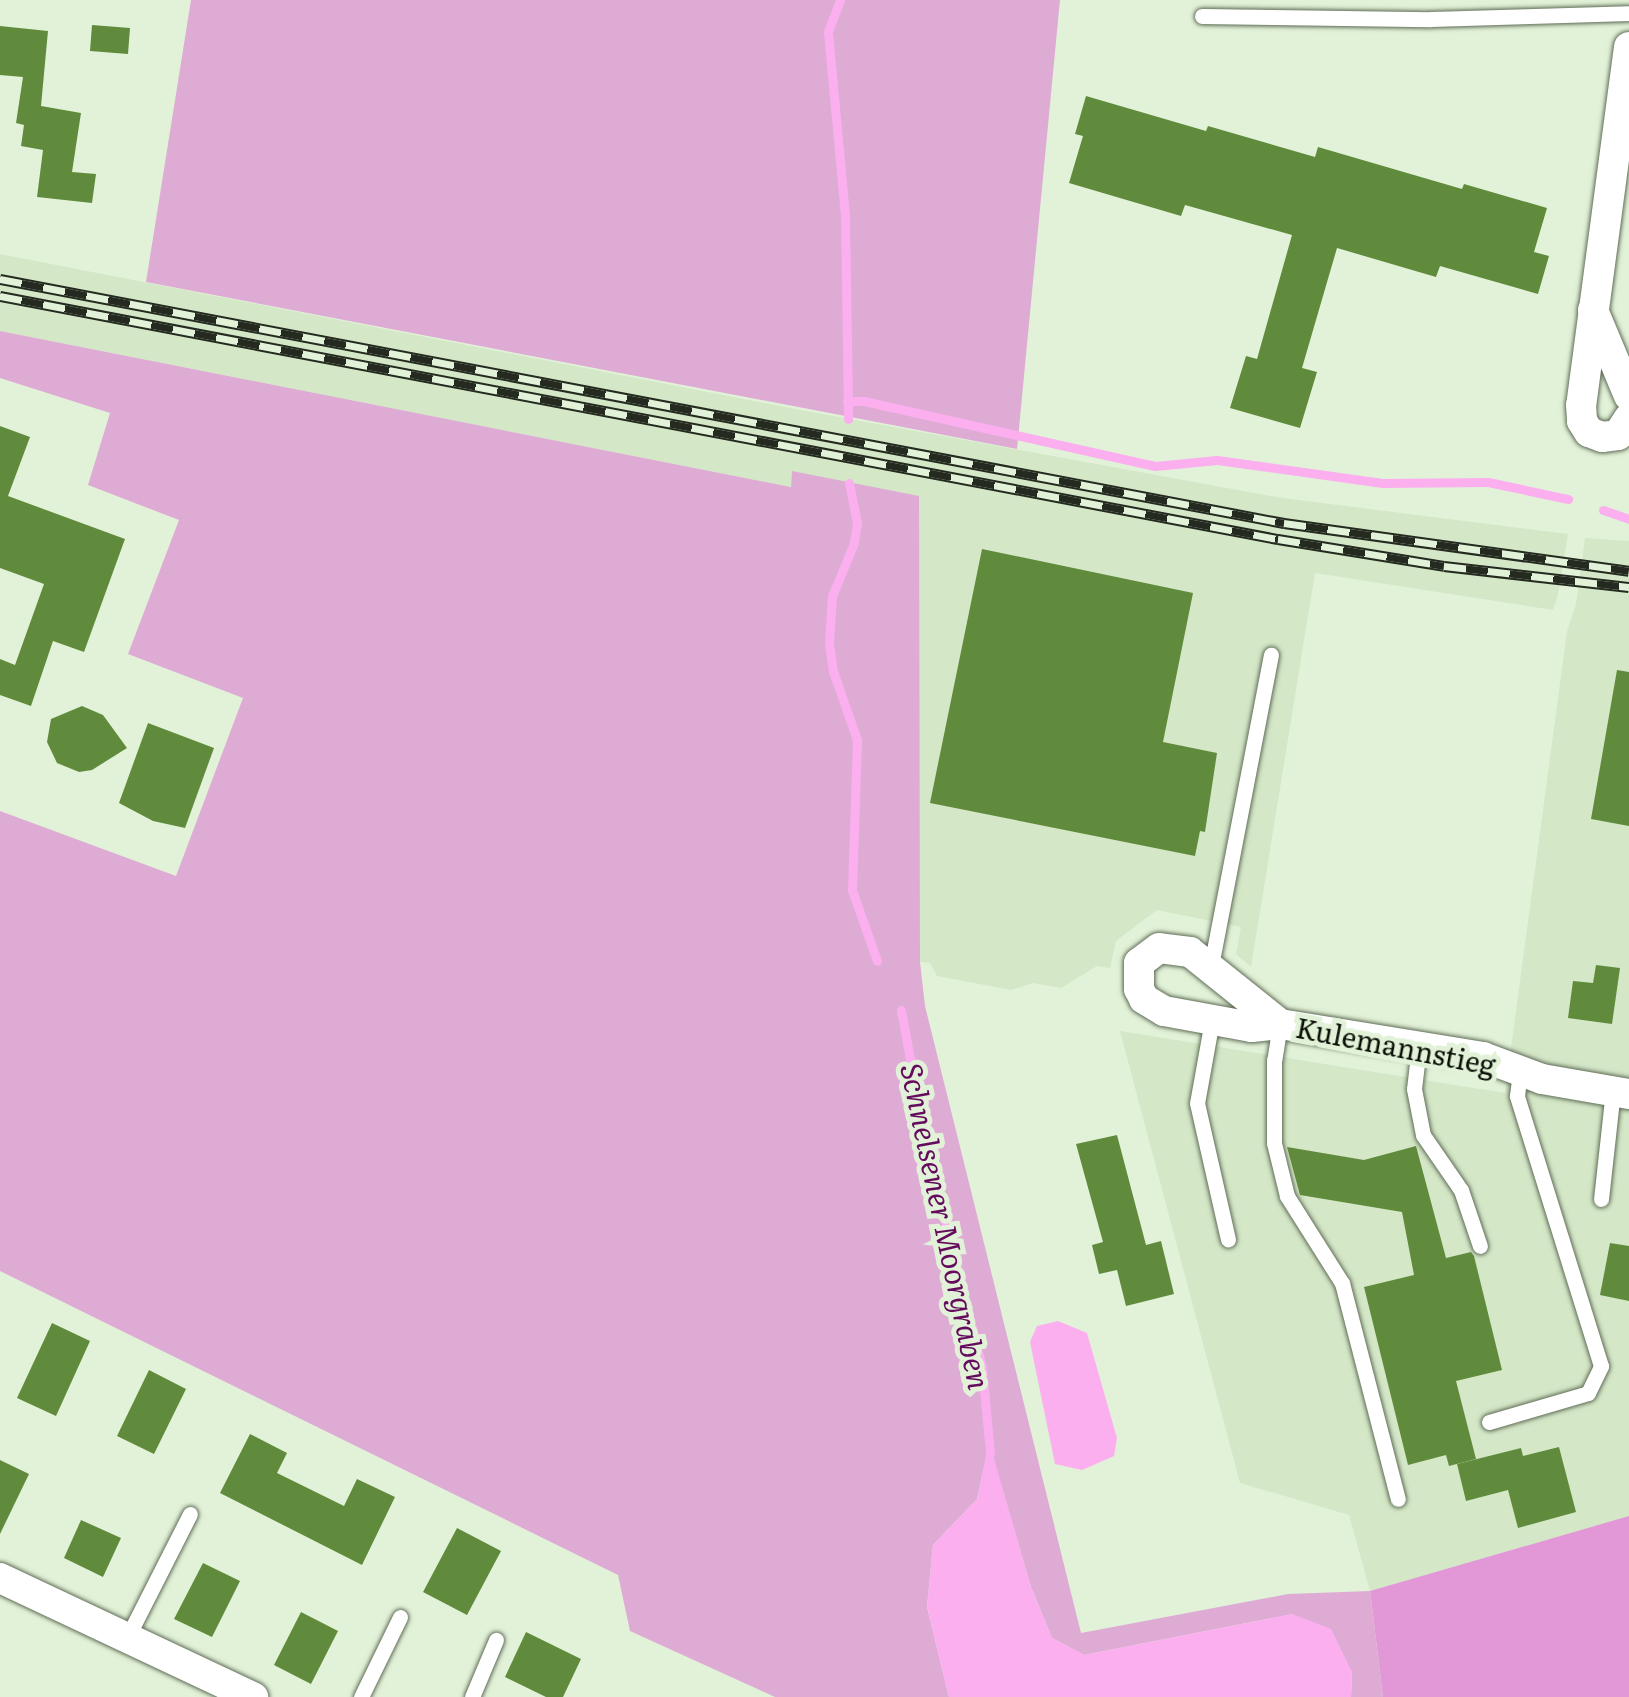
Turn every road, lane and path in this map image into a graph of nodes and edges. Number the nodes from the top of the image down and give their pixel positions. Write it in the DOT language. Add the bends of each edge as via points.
graph roads {
  1 [pos="1387,8"];
  2 [pos="1629,12"];
  3 [pos="1202,16"];
  4 [pos="1629,47"];
  5 [pos="1592,307"];
  6 [pos="1629,396"];
  7 [pos="1629,418"];
  8 [pos="1271,654"];
  9 [pos="1211,966"];
  10 [pos="1212,1020"];
  11 [pos="1280,1024"];
  12 [pos="1419,1047"];
  13 [pos="1520,1072"];
  14 [pos="1621,1092"];
  15 [pos="1601,1200"];
  16 [pos="1228,1240"];
  17 [pos="1480,1246"];
  18 [pos="1488,1422"];
  19 [pos="1398,1500"];
  20 [pos="190,1514"];
  21 [pos="0,1578"];
  22 [pos="400,1617"];
  23 [pos="127,1638"];
  24 [pos="496,1640"];
  25 [pos="252,1697"];
  26 [pos="361,1697"];
  27 [pos="472,1697"];
  1 -- 2 [label="lane" via="1431,20"];
  1 -- 3 [label="lane"];
  4 -- 5 [label="street"];
  5 -- 6 [label="street"];
  5 -- 7 [label="street" via="1582,421 1602,437 1618,435"];
  8 -- 9 [label="lane"];
  9 -- 10 [label="street, Kulemannstieg" via="1190,952 1158,948 1139,964 1137,976 1150,1004"];
  9 -- 11 [label="street, Kulemannstieg"];
  10 -- 11 [label="street, Kulemannstieg"];
  10 -- 16 [label="lane" via="1197,1103"];
  11 -- 12 [label="street, Kulemannstieg"];
  11 -- 19 [label="lane" via="1274,1143 1287,1196 1342,1284"];
  12 -- 13 [label="street, Kulemannstieg" via="1484,1057"];
  12 -- 17 [label="lane" via="1414,1089 1423,1136 1461,1190"];
  13 -- 14 [label="street, Kulemannstieg"];
  13 -- 18 [label="lane" via="1517,1096 1601,1366 1588,1393"];
  14 -- 15 [label="lane"];
  20 -- 23 [label="lane"];
  21 -- 23 [label="street"];
  22 -- 26 [label="lane"];
  23 -- 25 [label="street"];
  24 -- 27 [label="lane"];
}
